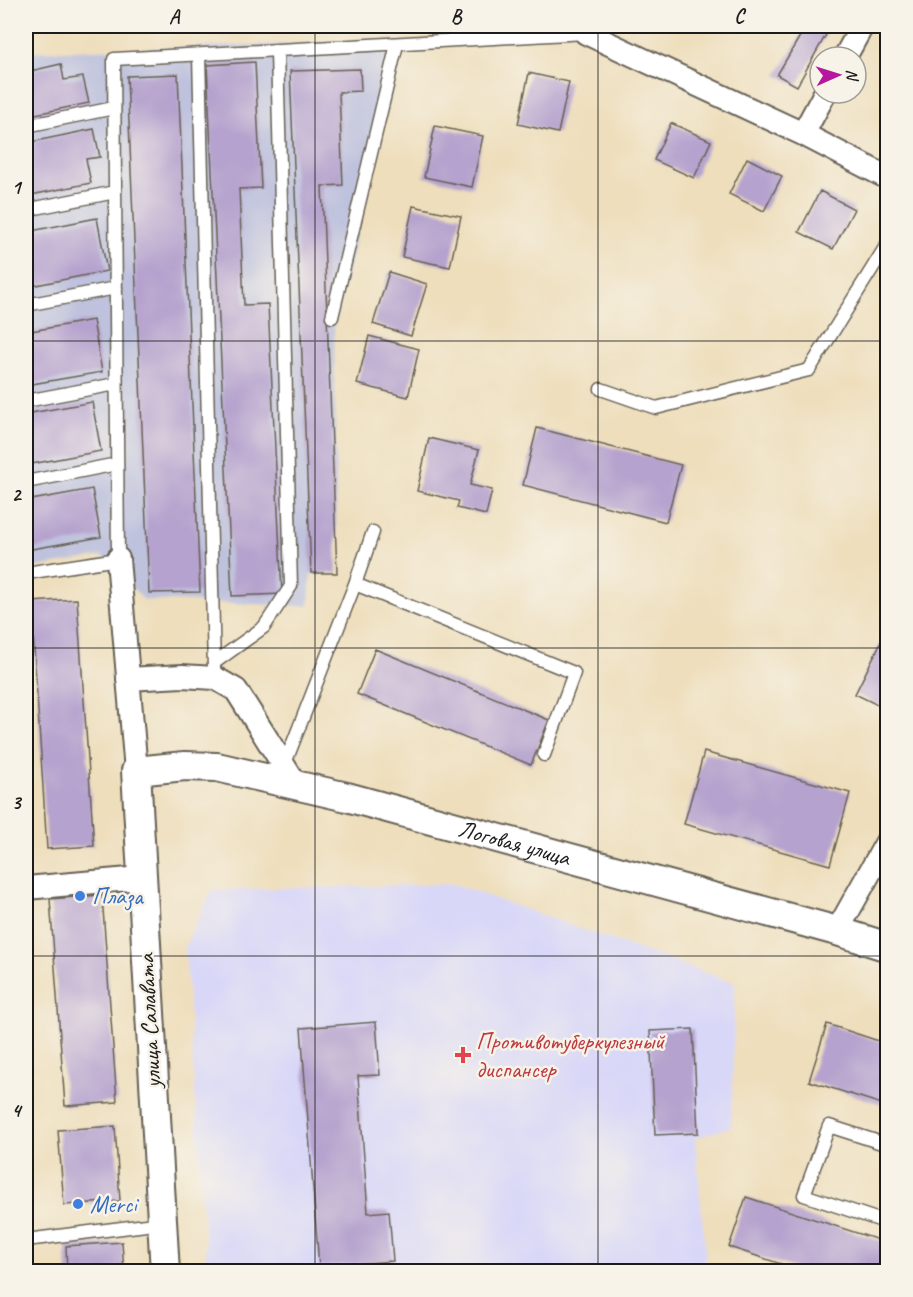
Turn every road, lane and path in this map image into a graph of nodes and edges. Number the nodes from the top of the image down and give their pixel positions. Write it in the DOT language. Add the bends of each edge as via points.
graph roads {
  1 [pos="862,26"];
  2 [pos="586,33"];
  3 [pos="397,44"];
  4 [pos="852,45"];
  5 [pos="277,51"];
  6 [pos="199,55"];
  7 [pos="819,105"];
  8 [pos="114,108"];
  9 [pos="26,126"];
  10 [pos="803,134"];
  11 [pos="888,178"];
  12 [pos="115,192"];
  13 [pos="26,210"];
  14 [pos="888,243"];
  15 [pos="116,288"];
  16 [pos="26,305"];
  17 [pos="332,316"];
  18 [pos="116,384"];
  19 [pos="601,389"];
  20 [pos="26,400"];
  21 [pos="117,464"];
  22 [pos="26,482"];
  23 [pos="373,532"];
  24 [pos="118,559"];
  25 [pos="26,573"];
  26 [pos="355,584"];
  27 [pos="214,670"];
  28 [pos="128,679"];
  29 [pos="544,755"];
  30 [pos="136,771"];
  31 [pos="290,776"];
  32 [pos="888,840"];
  33 [pos="141,878"];
  34 [pos="26,888"];
  35 [pos="837,931"];
  36 [pos="888,947"];
  37 [pos="888,1145"];
  38 [pos="162,1223"];
  39 [pos="888,1223"];
  40 [pos="26,1240"];
  41 [pos="165,1272"];
  1 -- 4 [label="street"];
  2 -- 3 [label="lane"];
  2 -- 10 [label="street"];
  3 -- 5 [label="lane"];
  3 -- 17 [label="lane"];
  5 -- 6 [label="lane"];
  5 -- 27 [label="lane" via="291,586 264,627"];
  6 -- 8 [label="lane" via="114,59"];
  6 -- 27 [label="lane"];
  7 -- 10 [label="street"];
  8 -- 9 [label="lane"];
  8 -- 12 [label="lane"];
  10 -- 11 [label="street"];
  12 -- 13 [label="lane"];
  12 -- 15 [label="lane"];
  14 -- 19 [label="lane" via="809,370 656,408"];
  15 -- 16 [label="lane"];
  15 -- 18 [label="lane"];
  18 -- 20 [label="lane"];
  18 -- 21 [label="lane"];
  21 -- 22 [label="lane"];
  21 -- 24 [label="lane"];
  23 -- 26 [label="lane"];
  24 -- 25 [label="lane"];
  24 -- 28 [label="street"];
  26 -- 29 [label="lane" via="574,673"];
  26 -- 31 [label="lane"];
  27 -- 28 [label="street"];
  27 -- 31 [label="street" via="236,690"];
  28 -- 30 [label="street"];
  30 -- 31 [label="street, Логовая улица" via="217,767"];
  30 -- 33 [label="street, улица Салавата"];
  31 -- 35 [label="street, Логовая улица" via="347,797"];
  32 -- 35 [label="street"];
  33 -- 34 [label="street"];
  33 -- 38 [label="street, улица Салавата"];
  35 -- 36 [label="street, Логовая улица"];
  37 -- 39 [label="lane" via="829,1126 804,1195"];
  38 -- 40 [label="lane"];
  38 -- 41 [label="street, улица Салавата"];
}
